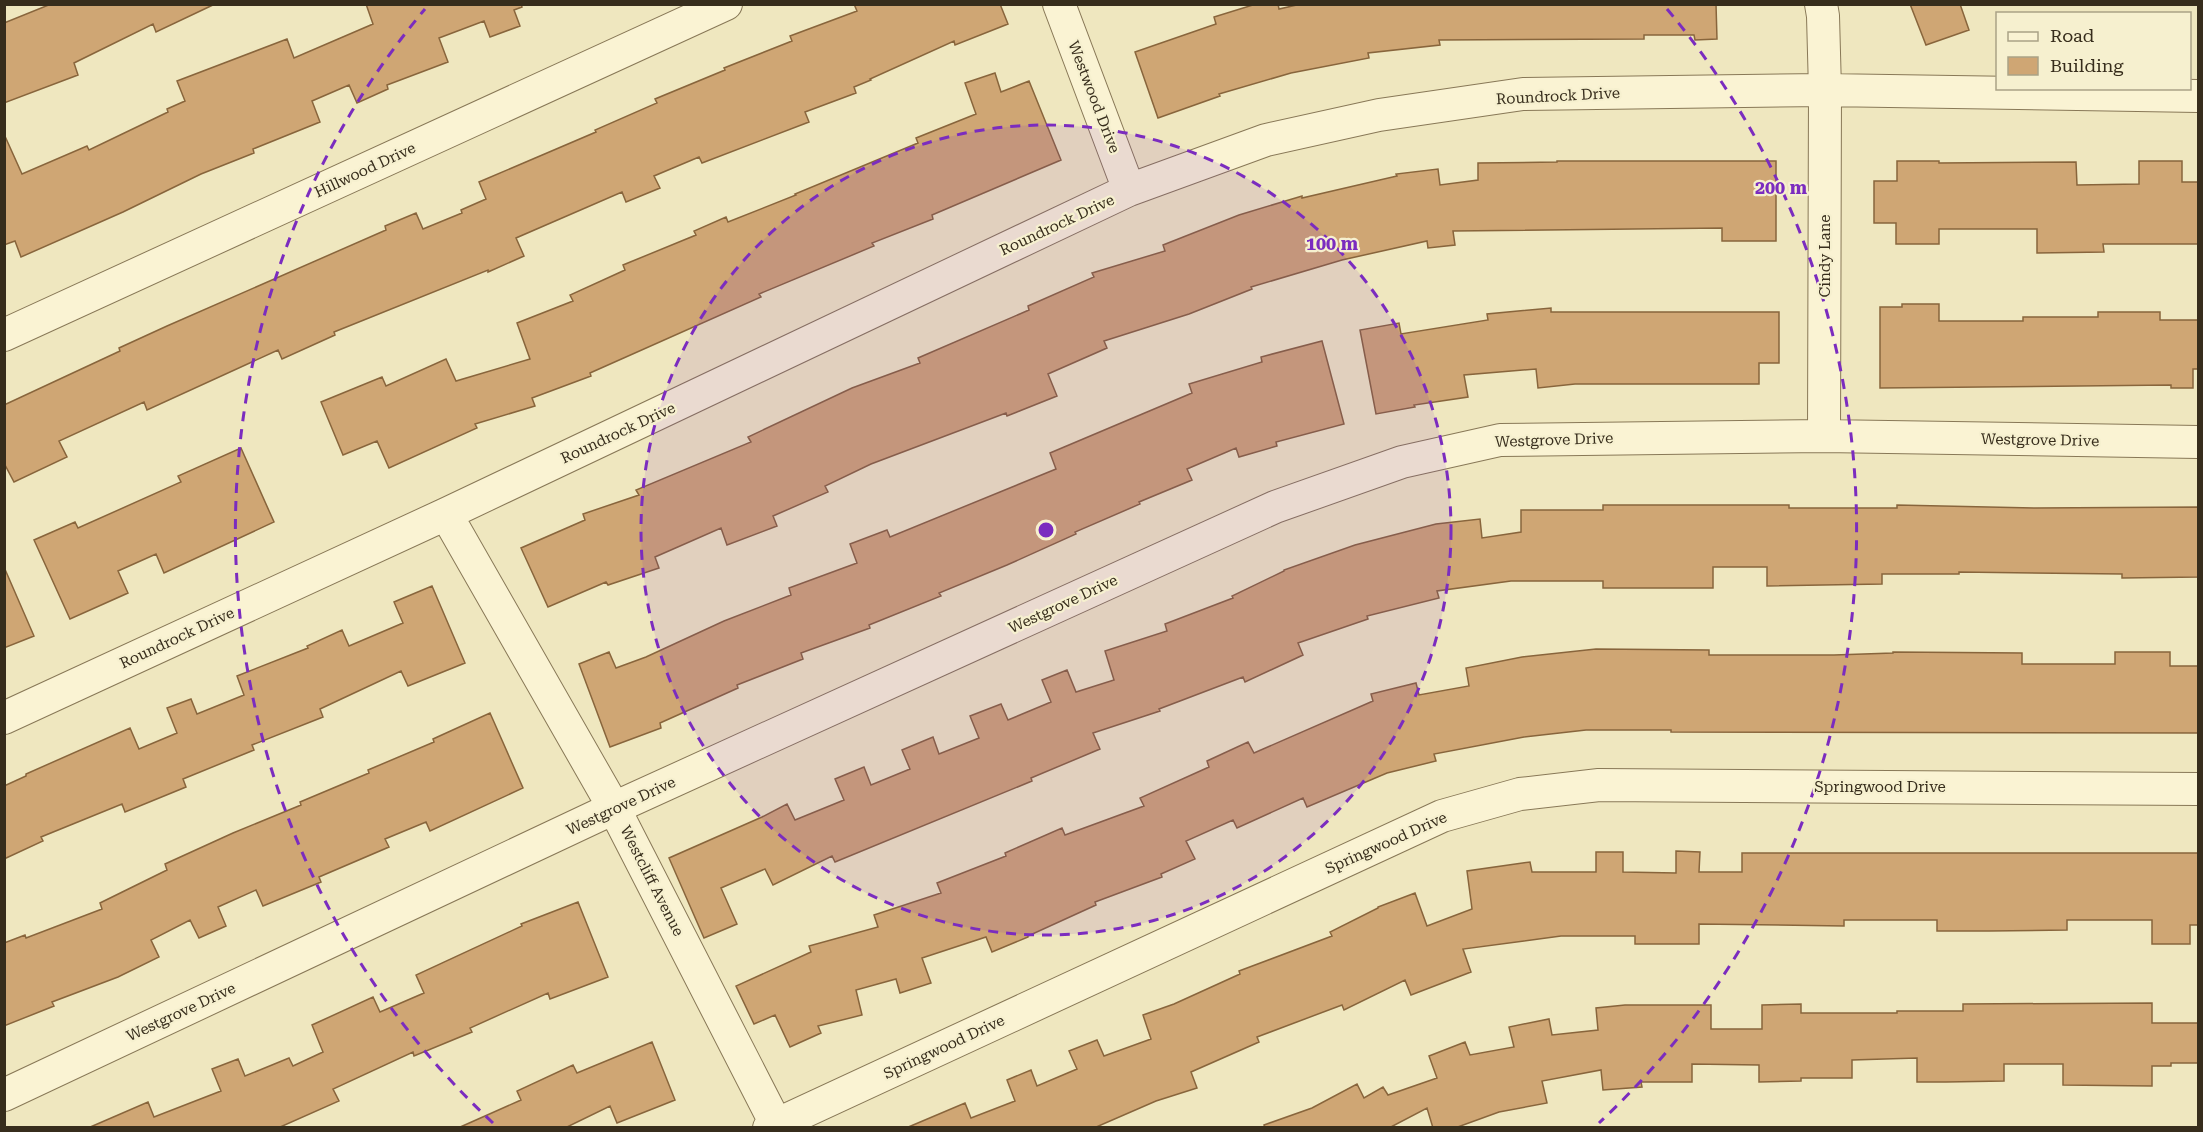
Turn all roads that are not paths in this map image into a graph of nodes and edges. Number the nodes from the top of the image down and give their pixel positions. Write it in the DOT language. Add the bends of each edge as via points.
graph roads {
  1 [pos="726,4"];
  2 [pos="1059,4"];
  3 [pos="1821,4"];
  4 [pos="1826,90"];
  5 [pos="2199,96"];
  6 [pos="1129,190"];
  7 [pos="4,335"];
  8 [pos="1824,436"];
  9 [pos="2199,442"];
  10 [pos="446,514"];
  11 [pos="4,718"];
  12 [pos="2199,789"];
  13 [pos="614,808"];
  14 [pos="4,1095"];
  15 [pos="775,1126"];
  1 -- 7 [label="street, Hillwood Drive"];
  2 -- 6 [label="street, Westwood Drive"];
  3 -- 4 [label="street, Cindy Lane"];
  4 -- 5 [label="street, Roundrock Drive"];
  4 -- 6 [label="street, Roundrock Drive" via="1523,94 1390,113 1266,140"];
  4 -- 8 [label="street, Cindy Lane"];
  6 -- 10 [label="street, Roundrock Drive"];
  8 -- 9 [label="street, Westgrove Drive"];
  8 -- 13 [label="street, Westgrove Drive" via="1500,440 1402,462 1275,507"];
  10 -- 11 [label="street, Roundrock Drive"];
  10 -- 13 [label="street, Westcliff Avenue"];
  12 -- 15 [label="street, Springwood Drive" via="1599,785 1520,794 1442,816"];
  13 -- 14 [label="street, Westgrove Drive"];
  13 -- 15 [label="street, Westcliff Avenue"];
}
